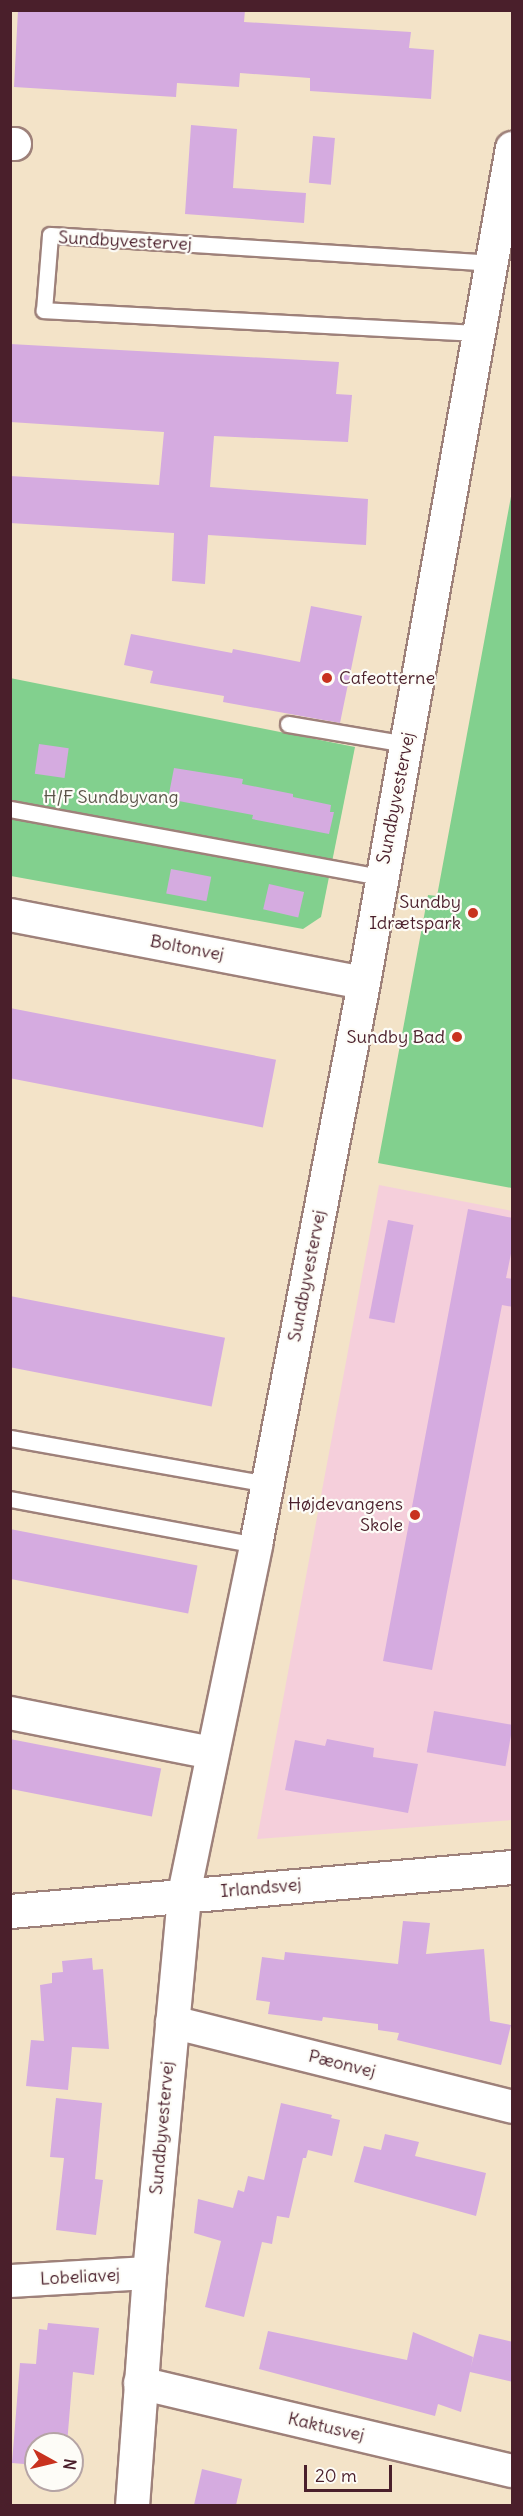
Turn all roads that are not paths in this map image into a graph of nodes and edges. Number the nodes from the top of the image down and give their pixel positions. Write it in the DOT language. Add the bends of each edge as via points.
graph roads {
  1 [pos="513,148"];
  2 [pos="491,263"];
  3 [pos="479,333"];
  4 [pos="288,724"];
  5 [pos="406,744"];
  6 [pos="10,809"];
  7 [pos="381,877"];
  8 [pos="10,915"];
  9 [pos="364,983"];
  10 [pos="10,1438"];
  11 [pos="267,1484"];
  12 [pos="10,1499"];
  13 [pos="256,1545"];
  14 [pos="10,1713"];
  15 [pos="212,1753"];
  16 [pos="513,1867"];
  17 [pos="183,1894"];
  18 [pos="10,1911"];
  19 [pos="172,2022"];
  20 [pos="513,2107"];
  21 [pos="149,2273"];
  22 [pos="10,2281"];
  23 [pos="140,2383"];
  24 [pos="513,2471"];
  25 [pos="132,2505"];
  1 -- 2 [label="street, Sundbyvestervej"];
  2 -- 3 [label="street, Sundbyvestervej"];
  2 -- 3 [label="lane, Sundbyvestervej" via="50,235 44,310"];
  3 -- 5 [label="street, Sundbyvestervej"];
  4 -- 5 [label="lane"];
  5 -- 7 [label="street, Sundbyvestervej"];
  6 -- 7 [label="lane"];
  7 -- 9 [label="street, Sundbyvestervej"];
  8 -- 9 [label="street, Boltonvej"];
  9 -- 11 [label="street, Sundbyvestervej"];
  10 -- 11 [label="lane"];
  11 -- 13 [label="street, Sundbyvestervej"];
  12 -- 13 [label="lane"];
  13 -- 15 [label="street, Sundbyvestervej"];
  14 -- 15 [label="street"];
  15 -- 17 [label="street, Sundbyvestervej"];
  16 -- 17 [label="street, Irlandsvej"];
  17 -- 18 [label="street, Irlandsvej"];
  17 -- 19 [label="street, Sundbyvestervej"];
  19 -- 20 [label="street, Pæonvej"];
  19 -- 21 [label="street, Sundbyvestervej"];
  21 -- 22 [label="street, Lobeliavej"];
  21 -- 23 [label="street, Sundbyvestervej"];
  23 -- 24 [label="street, Kaktusvej"];
  23 -- 25 [label="street, Sundbyvestervej"];
}
